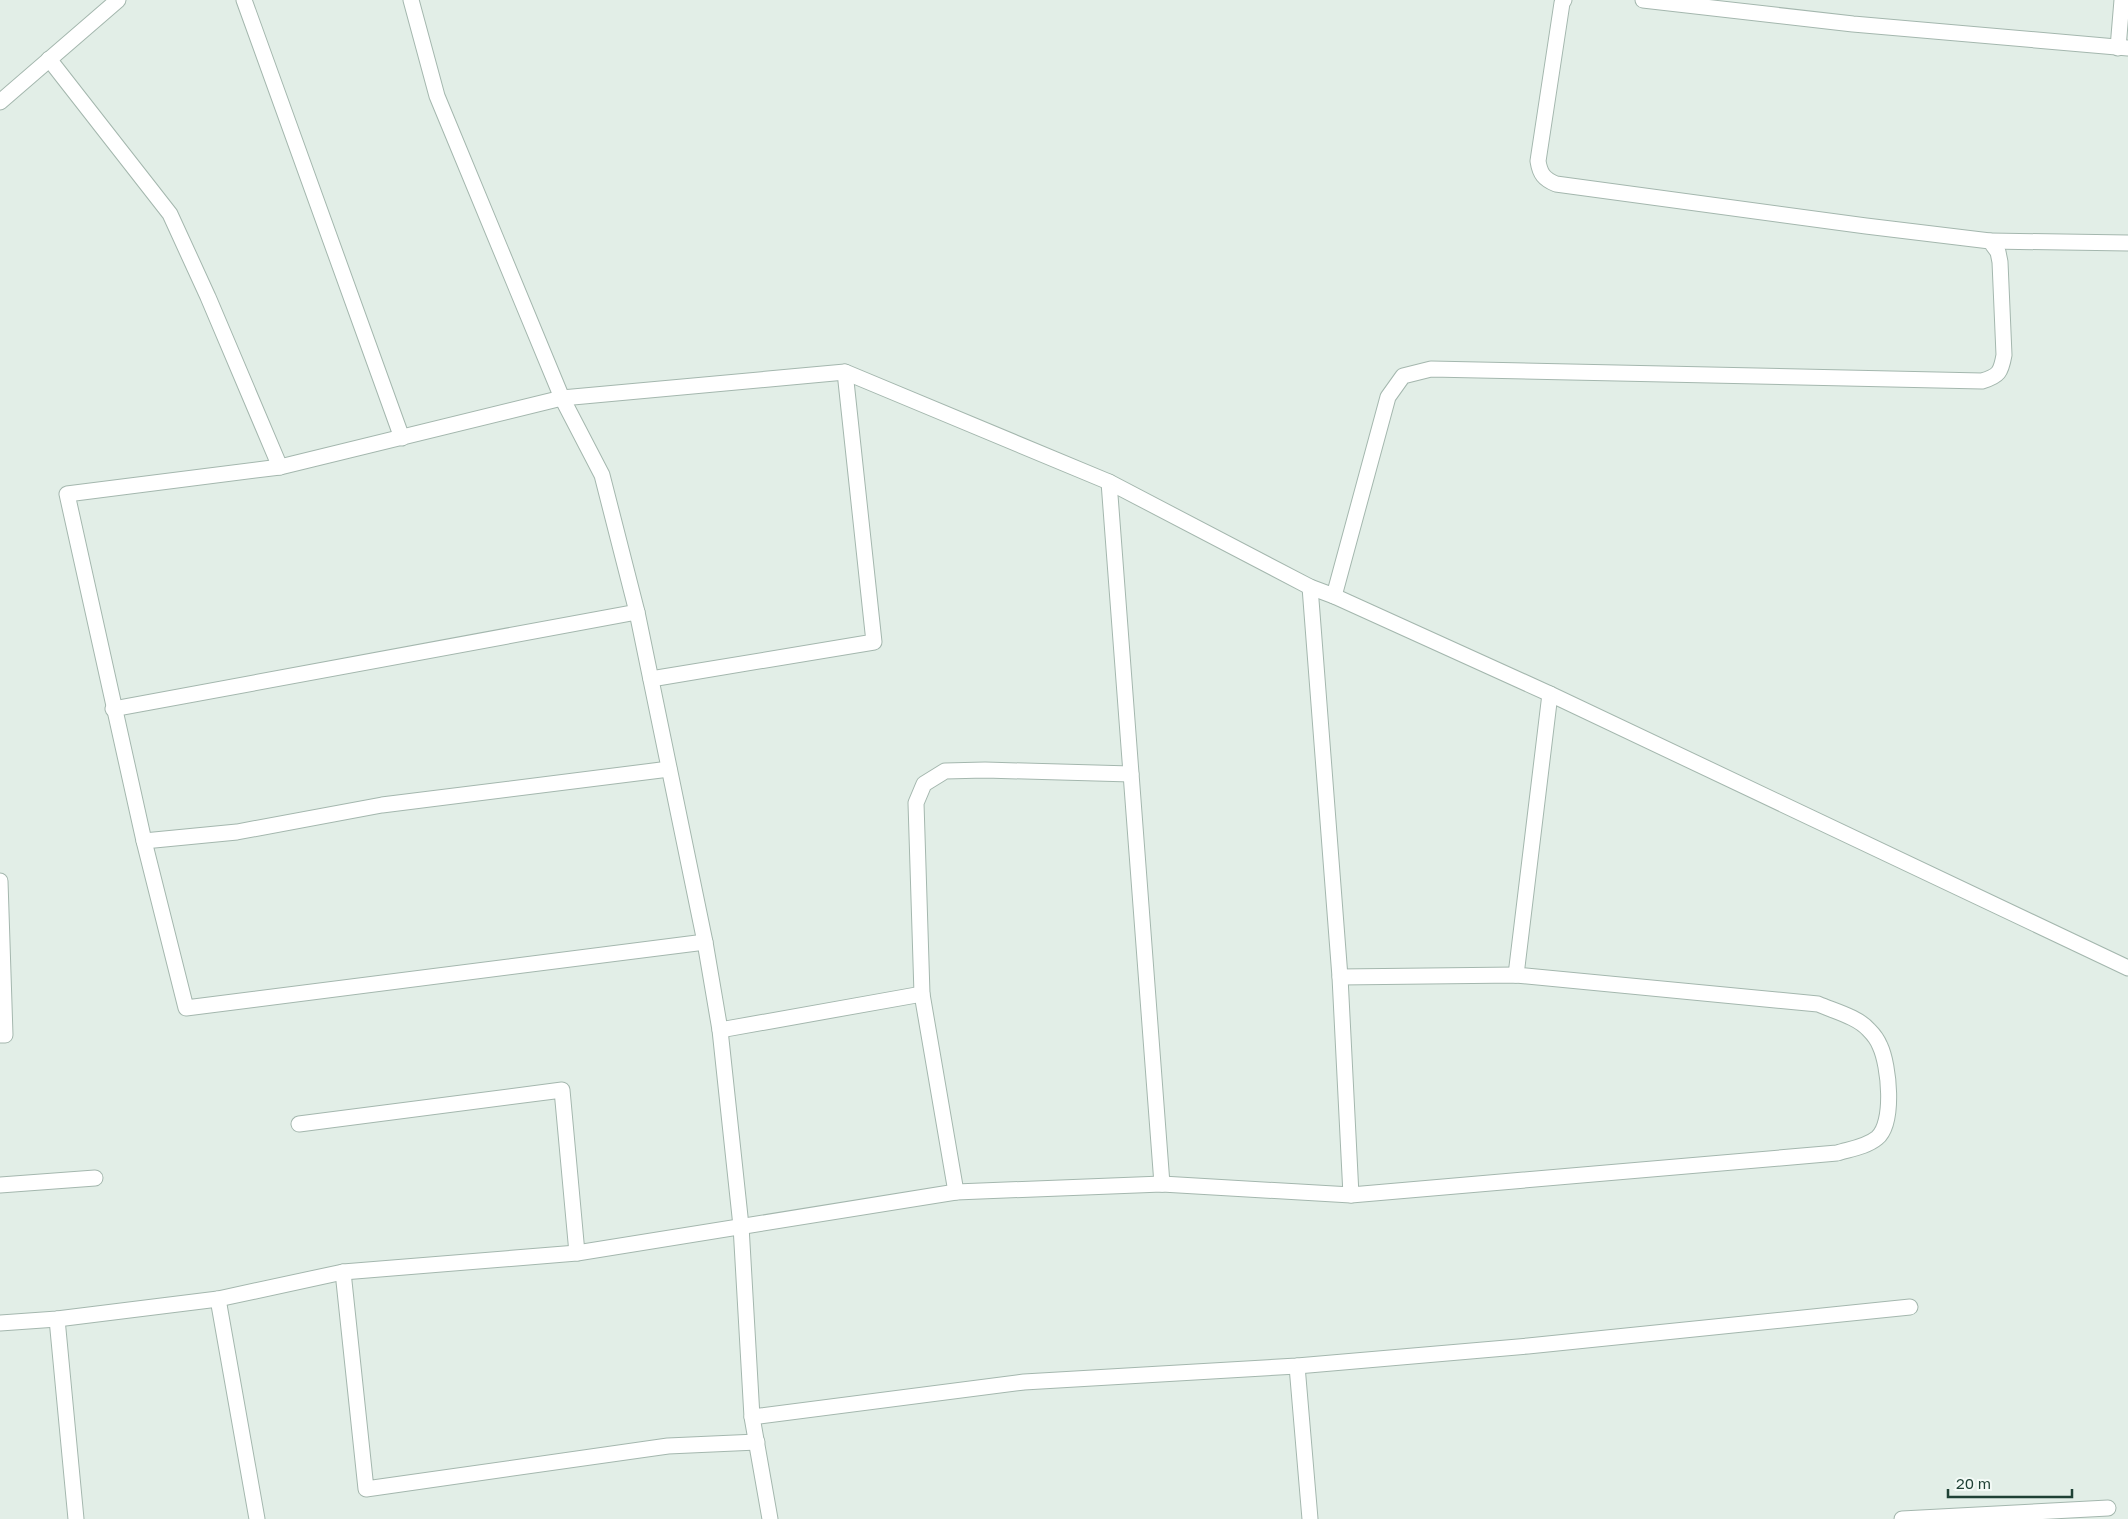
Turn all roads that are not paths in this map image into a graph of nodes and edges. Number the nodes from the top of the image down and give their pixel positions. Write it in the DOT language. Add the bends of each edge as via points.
graph roads {
  1 [pos="118,0"];
  2 [pos="244,0"];
  3 [pos="411,0"];
  4 [pos="1564,0"];
  5 [pos="1643,0"];
  6 [pos="2122,0"];
  7 [pos="2123,48"];
  8 [pos="49,59"];
  9 [pos="0,102"];
  10 [pos="1990,241"];
  11 [pos="2128,243"];
  12 [pos="845,372"];
  13 [pos="562,398"];
  14 [pos="402,438"];
  15 [pos="280,467"];
  16 [pos="1109,482"];
  17 [pos="1310,587"];
  18 [pos="1334,596"];
  19 [pos="637,612"];
  20 [pos="651,679"];
  21 [pos="1550,694"];
  22 [pos="113,710"];
  23 [pos="669,768"];
  24 [pos="1131,774"];
  25 [pos="144,841"];
  26 [pos="0,881"];
  27 [pos="1,910"];
  28 [pos="705,942"];
  29 [pos="2128,968"];
  30 [pos="1516,975"];
  31 [pos="1340,977"];
  32 [pos="922,994"];
  33 [pos="720,1030"];
  34 [pos="0,1035"];
  35 [pos="299,1124"];
  36 [pos="95,1178"];
  37 [pos="1162,1184"];
  38 [pos="0,1185"];
  39 [pos="956,1192"];
  40 [pos="1352,1195"];
  41 [pos="741,1226"];
  42 [pos="577,1253"];
  43 [pos="343,1272"];
  44 [pos="218,1299"];
  45 [pos="1910,1307"];
  46 [pos="57,1318"];
  47 [pos="0,1323"];
  48 [pos="1297,1366"];
  49 [pos="752,1417"];
  50 [pos="757,1442"];
  51 [pos="2108,1508"];
  52 [pos="76,1519"];
  53 [pos="257,1519"];
  54 [pos="770,1519"];
  55 [pos="1310,1519"];
  56 [pos="1902,1519"];
  1 -- 8 [label="street"];
  2 -- 14 [label="street"];
  3 -- 13 [label="street" via="437,96"];
  4 -- 10 [label="street" via="1538,161 1545,180 1566,186"];
  5 -- 7 [label="street" via="1853,24"];
  6 -- 7 [label="street"];
  8 -- 9 [label="street"];
  8 -- 15 [label="street" via="170,214"];
  10 -- 11 [label="street"];
  10 -- 18 [label="street" via="2000,262 2004,355 2002,368 1995,377 1982,381 1432,369 1403,376 1388,397"];
  12 -- 13 [label="street"];
  12 -- 16 [label="street"];
  12 -- 20 [label="street" via="874,642"];
  13 -- 14 [label="street"];
  13 -- 19 [label="street" via="602,475"];
  14 -- 15 [label="street"];
  15 -- 22 [label="street" via="68,494"];
  16 -- 17 [label="street"];
  16 -- 24 [label="street"];
  17 -- 18 [label="street"];
  17 -- 31 [label="street"];
  18 -- 21 [label="street"];
  19 -- 20 [label="street"];
  19 -- 22 [label="street"];
  20 -- 23 [label="street"];
  21 -- 29 [label="street"];
  21 -- 30 [label="street"];
  22 -- 25 [label="street"];
  23 -- 25 [label="street" via="382,805 237,832"];
  23 -- 28 [label="street"];
  24 -- 32 [label="street" via="945,771 924,784 916,803"];
  24 -- 37 [label="street"];
  25 -- 28 [label="street" via="186,1008"];
  26 -- 27 [label="street"];
  27 -- 34 [label="street" via="5,1035"];
  28 -- 33 [label="street"];
  30 -- 31 [label="street"];
  30 -- 40 [label="street" via="1818,1004 1868,1029 1880,1046 1887,1070 1886,1124 1878,1138 1837,1153"];
  31 -- 40 [label="street"];
  32 -- 33 [label="street"];
  32 -- 39 [label="street"];
  33 -- 41 [label="street"];
  35 -- 42 [label="street" via="562,1090"];
  36 -- 38 [label="street"];
  37 -- 39 [label="street"];
  37 -- 40 [label="street"];
  39 -- 41 [label="street"];
  41 -- 42 [label="street"];
  41 -- 49 [label="street"];
  42 -- 43 [label="street"];
  43 -- 44 [label="street"];
  43 -- 50 [label="street" via="366,1489 668,1446"];
  44 -- 46 [label="street"];
  44 -- 53 [label="street"];
  45 -- 48 [label="street"];
  46 -- 47 [label="street"];
  46 -- 52 [label="street"];
  48 -- 49 [label="street" via="1024,1382"];
  48 -- 55 [label="street"];
  49 -- 50 [label="street"];
  50 -- 54 [label="street"];
  51 -- 56 [label="street"];
}
